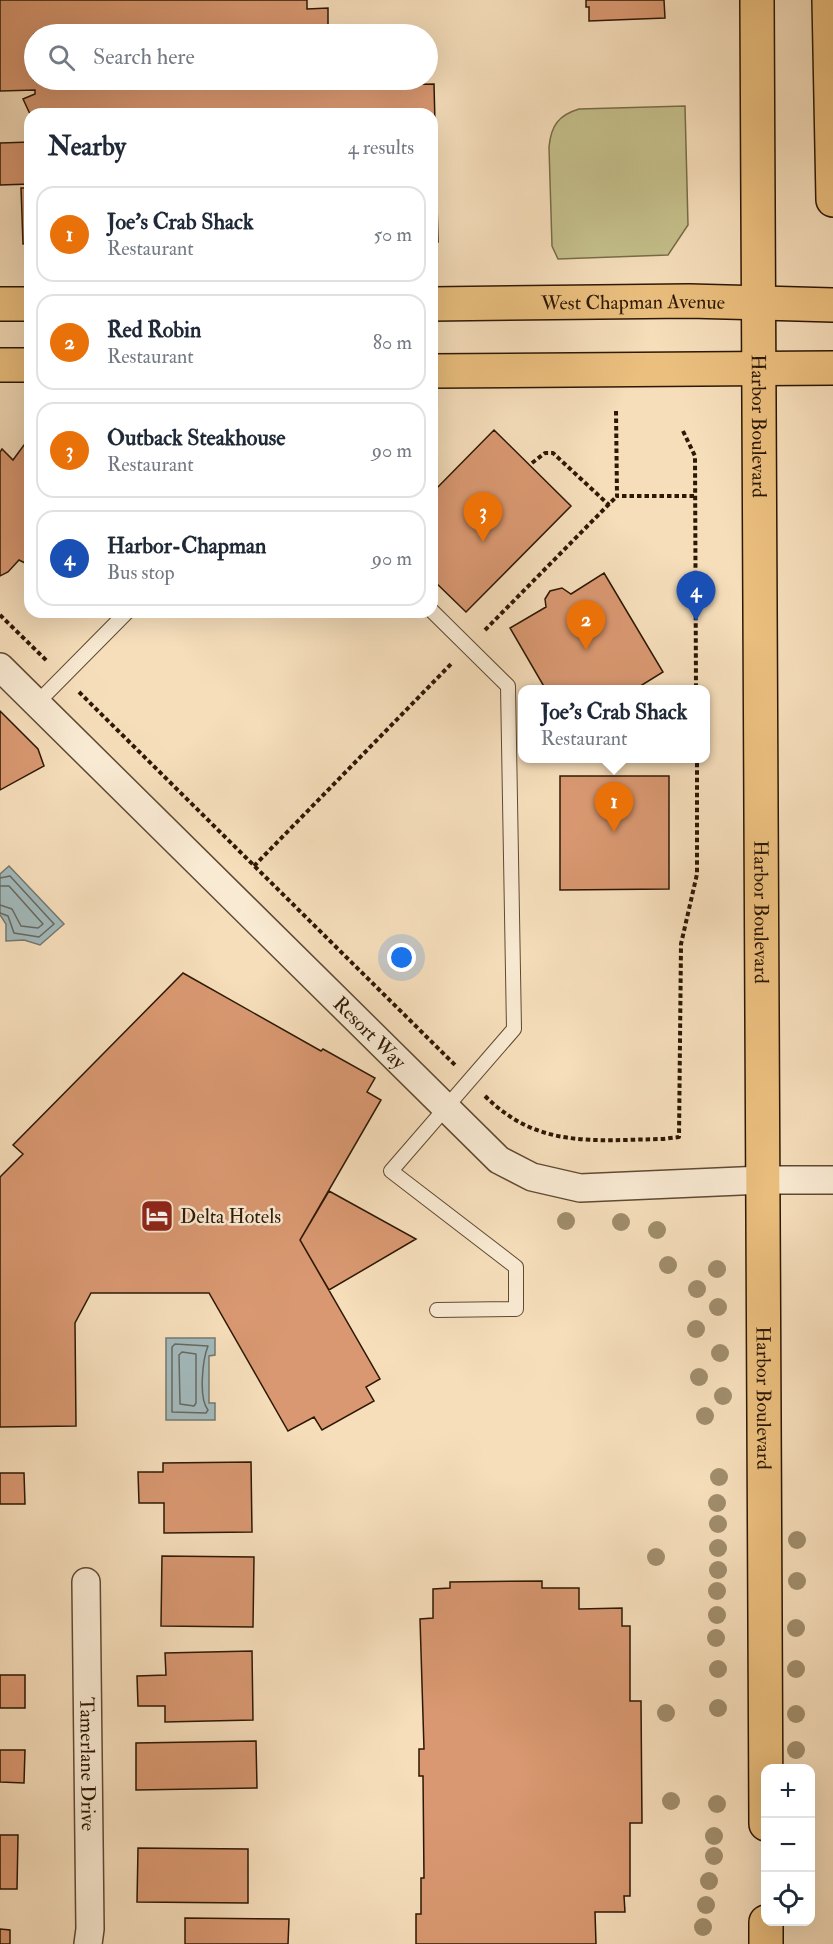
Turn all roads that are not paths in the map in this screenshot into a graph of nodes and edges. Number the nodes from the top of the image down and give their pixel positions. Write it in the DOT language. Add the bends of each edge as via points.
graph roads {
  1 [pos="757,0"];
  2 [pos="830,14"];
  3 [pos="833,200"];
  4 [pos="0,304"];
  5 [pos="24,304"];
  6 [pos="438,304"];
  7 [pos="760,304"];
  8 [pos="833,305"];
  9 [pos="0,365"];
  10 [pos="24,365"];
  11 [pos="833,368"];
  12 [pos="760,369"];
  13 [pos="438,371"];
  14 [pos="438,617"];
  15 [pos="122,618"];
  16 [pos="0,667"];
  17 [pos="36,704"];
  18 [pos="447,1108"];
  19 [pos="763,1180"];
  20 [pos="833,1180"];
  21 [pos="437,1310"];
  22 [pos="86,1582"];
  23 [pos="765,1818"];
  24 [pos="766,1926"];
  25 [pos="88,1944"];
  26 [pos="766,1944"];
  1 -- 7 [label="main road, Harbor Boulevard"];
  2 -- 3 [label="main road"];
  4 -- 5 [label="main road"];
  6 -- 7 [label="main road, West Chapman Avenue"];
  7 -- 8 [label="main road, West Chapman Avenue"];
  7 -- 12 [label="main road, Harbor Boulevard"];
  9 -- 10 [label="main road"];
  11 -- 12 [label="main road"];
  12 -- 13 [label="main road"];
  12 -- 19 [label="main road, Harbor Boulevard"];
  14 -- 18 [label="lane" via="508,686 514,1029"];
  15 -- 17 [label="lane"];
  16 -- 17 [label="street, Resort Way"];
  17 -- 18 [label="street, Resort Way"];
  18 -- 19 [label="street, Resort Way" via="499,1160 532,1177 580,1188"];
  18 -- 21 [label="lane" via="391,1171 516,1267 516,1309"];
  19 -- 20 [label="street, Resort Way"];
  19 -- 23 [label="main road, Harbor Boulevard"];
  22 -- 25 [label="street, Tamerlane Drive"];
  24 -- 26 [label="main road"];
}
